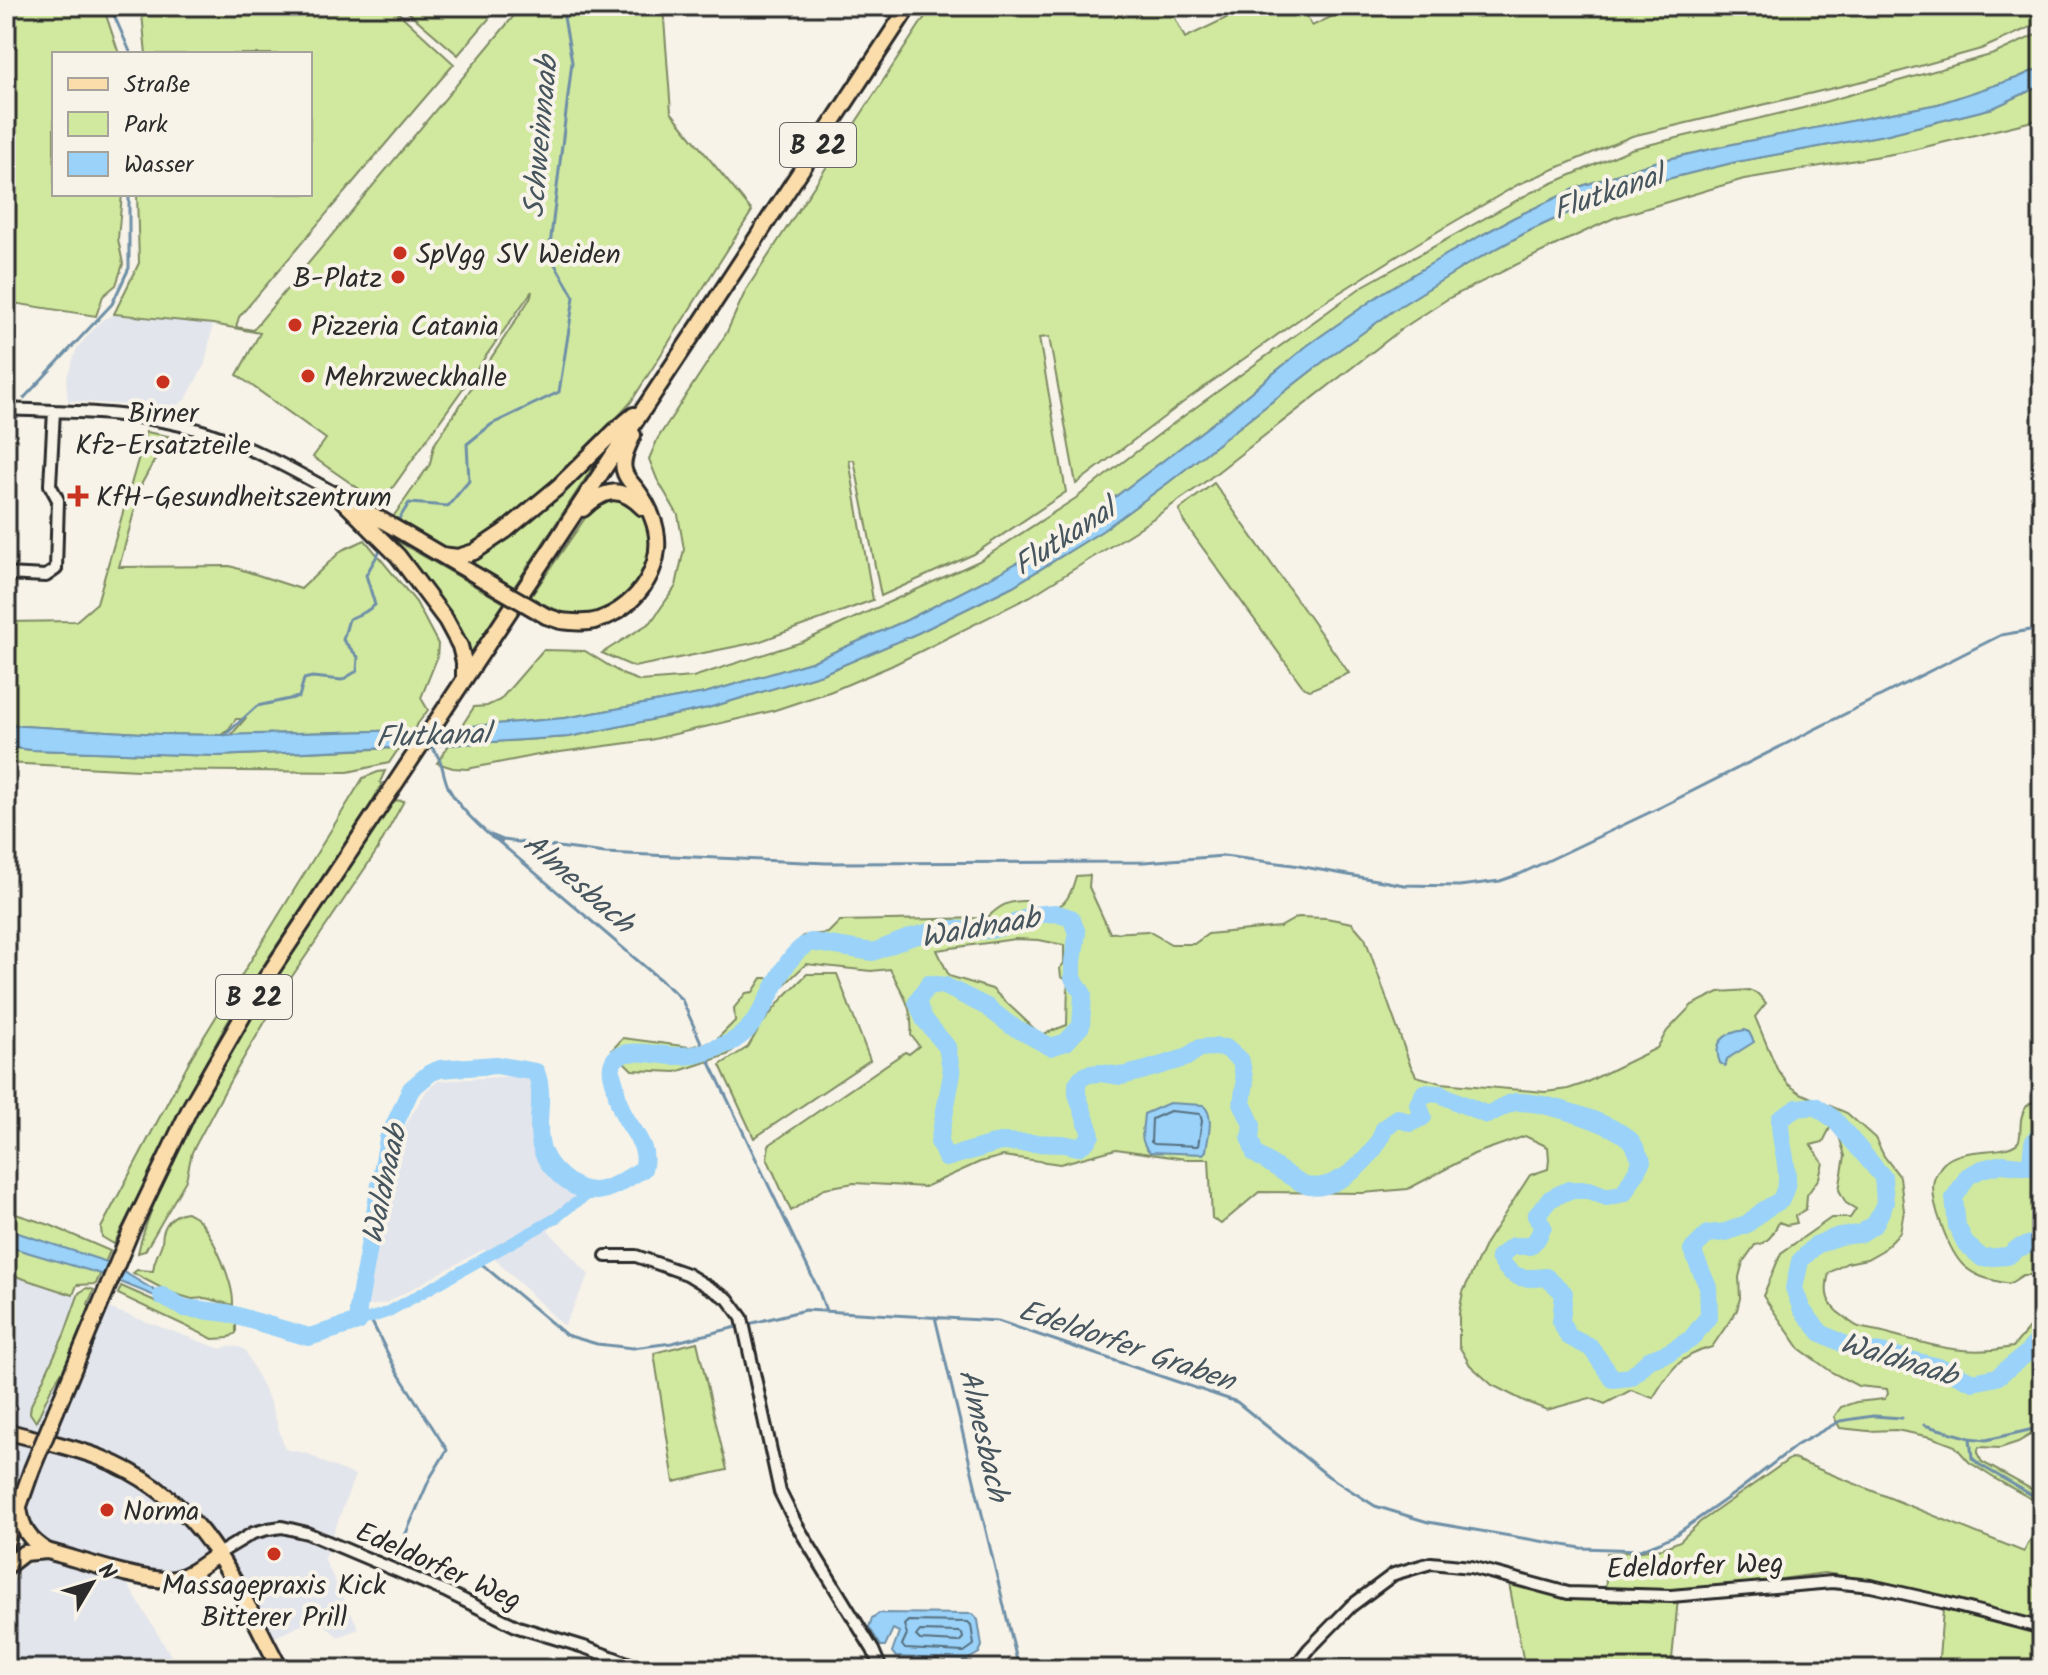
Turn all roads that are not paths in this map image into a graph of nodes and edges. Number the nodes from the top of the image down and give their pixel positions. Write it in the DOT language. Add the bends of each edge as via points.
graph roads {
  1 [pos="909,6"];
  2 [pos="646,405"];
  3 [pos="6,409"];
  4 [pos="54,411"];
  5 [pos="336,494"];
  6 [pos="366,517"];
  7 [pos="652,517"];
  8 [pos="563,529"];
  9 [pos="441,555"];
  10 [pos="6,574"];
  11 [pos="464,679"];
  12 [pos="606,1256"];
  13 [pos="6,1431"];
  14 [pos="19,1508"];
  15 [pos="6,1523"];
  16 [pos="6,1543"];
  17 [pos="47,1551"];
  18 [pos="218,1554"];
  19 [pos="6,1567"];
  20 [pos="2042,1628"];
  21 [pos="280,1669"];
  22 [pos="644,1669"];
  23 [pos="881,1669"];
  24 [pos="1290,1669"];
  1 -- 2 [label="main road, B 22"];
  2 -- 7 [label="main road" via="623,462"];
  2 -- 8 [label="main road, B 22"];
  2 -- 9 [label="main road, B 22" via="505,531 474,552"];
  3 -- 4 [label="street"];
  4 -- 5 [label="street" via="182,425 241,444"];
  4 -- 10 [label="street" via="50,485 58,500 56,569 46,576"];
  5 -- 6 [label="main road"];
  6 -- 9 [label="main road"];
  6 -- 11 [label="main road" via="446,620 460,646"];
  7 -- 8 [label="main road" via="633,498 608,492 595,497"];
  7 -- 9 [label="main road, bridge" via="654,567 626,607 594,621 546,616"];
  8 -- 11 [label="main road, B 22"];
  11 -- 14 [label="main road, B 22, bridge" via="255,995 191,1106 130,1233"];
  12 -- 23 [label="street" via="636,1256 687,1274 728,1299 742,1318 780,1492"];
  13 -- 18 [label="main road" via="100,1457 130,1471 189,1516"];
  14 -- 15 [label="main road"];
  14 -- 16 [label="main road, B 22"];
  14 -- 17 [label="main road" via="25,1531"];
  17 -- 18 [label="main road" via="154,1580 187,1574"];
  17 -- 19 [label="main road" via="24,1553"];
  18 -- 21 [label="main road"];
  18 -- 22 [label="street, Edeldorfer Weg" via="268,1529 307,1533 518,1627"];
  20 -- 24 [label="street, Edeldorfer Weg" via="1871,1586 1832,1582 1671,1596 1568,1593 1471,1567 1431,1563 1394,1574 1351,1606"];
}
